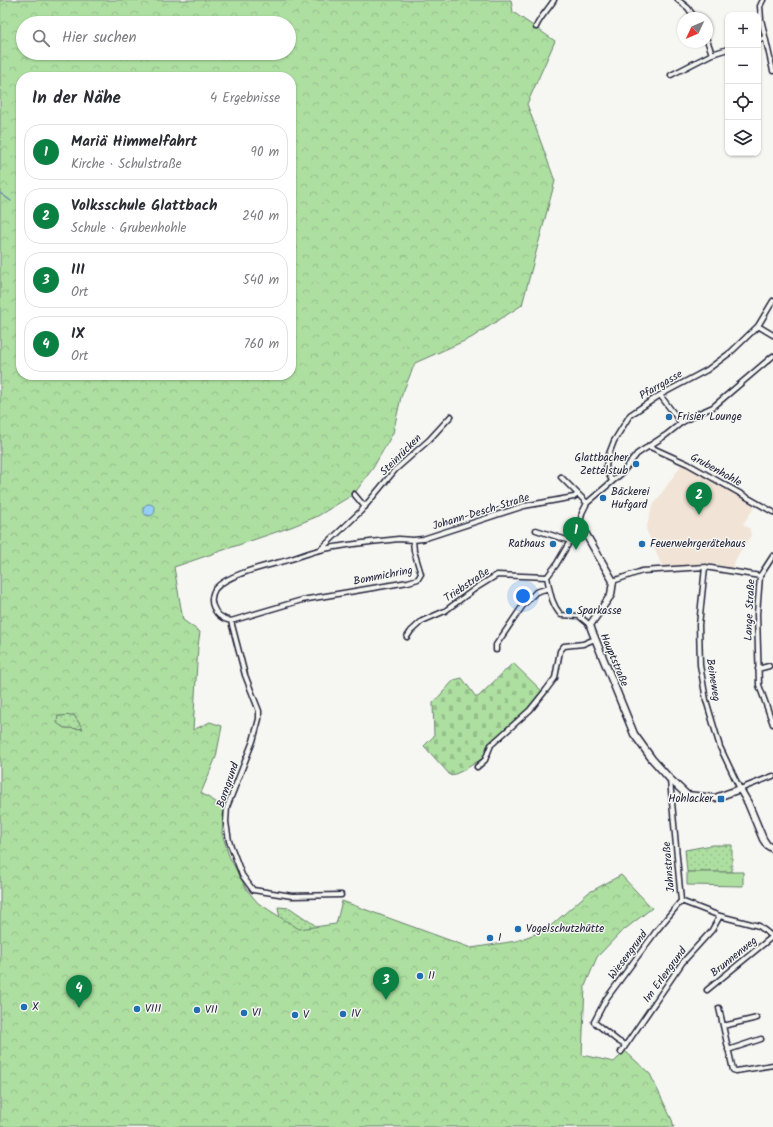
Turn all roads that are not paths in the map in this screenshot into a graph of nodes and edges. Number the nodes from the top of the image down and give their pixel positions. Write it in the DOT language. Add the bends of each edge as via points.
graph roads {
  1 [pos="554,0"];
  2 [pos="678,0"];
  3 [pos="762,0"];
  4 [pos="691,12"];
  5 [pos="536,27"];
  6 [pos="765,38"];
  7 [pos="761,39"];
  8 [pos="710,48"];
  9 [pos="725,50"];
  10 [pos="712,54"];
  11 [pos="773,71"];
  12 [pos="671,75"];
  13 [pos="773,301"];
  14 [pos="758,326"];
  15 [pos="773,335"];
  16 [pos="773,356"];
  17 [pos="660,395"];
  18 [pos="451,416"];
  19 [pos="681,423"];
  20 [pos="648,446"];
  21 [pos="561,477"];
  22 [pos="612,481"];
  23 [pos="354,494"];
  24 [pos="578,494"];
  25 [pos="587,503"];
  26 [pos="365,507"];
  27 [pos="773,512"];
  28 [pos="580,524"];
  29 [pos="536,530"];
  30 [pos="412,540"];
  31 [pos="570,541"];
  32 [pos="320,550"];
  33 [pos="773,556"];
  34 [pos="705,567"];
  35 [pos="760,576"];
  36 [pos="547,577"];
  37 [pos="613,581"];
  38 [pos="549,588"];
  39 [pos="231,622"];
  40 [pos="590,625"];
  41 [pos="407,637"];
  42 [pos="595,639"];
  43 [pos="496,650"];
  44 [pos="769,666"];
  45 [pos="758,669"];
  46 [pos="773,724"];
  47 [pos="478,767"];
  48 [pos="773,776"];
  49 [pos="670,780"];
  50 [pos="740,789"];
  51 [pos="773,849"];
  52 [pos="341,895"];
  53 [pos="681,901"];
  54 [pos="720,916"];
  55 [pos="772,937"];
  56 [pos="707,990"];
  57 [pos="719,1008"];
  58 [pos="757,1018"];
  59 [pos="723,1026"];
  60 [pos="761,1039"];
  61 [pos="625,1045"];
  62 [pos="728,1050"];
  63 [pos="621,1052"];
  64 [pos="773,1065"];
  1 -- 5 [label="street"];
  2 -- 4 [label="street"];
  3 -- 6 [label="street" via="761,19"];
  6 -- 7 [label="street"];
  6 -- 11 [label="street"];
  8 -- 10 [label="street"];
  9 -- 10 [label="street"];
  10 -- 12 [label="street"];
  13 -- 14 [label="street, Pfarrgasse"];
  14 -- 15 [label="street"];
  14 -- 17 [label="street, Pfarrgasse" via="731,352 707,370"];
  16 -- 19 [label="street" via="713,408"];
  17 -- 19 [label="street"];
  17 -- 22 [label="street, Pfarrgasse" via="630,414 614,441 606,468"];
  18 -- 26 [label="street, Steinrücken" via="429,440 395,470"];
  19 -- 20 [label="street"];
  20 -- 22 [label="street"];
  20 -- 27 [label="street, Grubenhohle" via="688,464"];
  21 -- 24 [label="street"];
  22 -- 25 [label="street"];
  23 -- 26 [label="street"];
  24 -- 25 [label="street"];
  24 -- 30 [label="street, Johann-Desch-Straße" via="574,497 524,506 424,539"];
  25 -- 28 [label="street"];
  26 -- 32 [label="street, Steinrücken"];
  28 -- 31 [label="street"];
  28 -- 37 [label="street"];
  29 -- 31 [label="street"];
  30 -- 32 [label="street" via="366,542"];
  30 -- 39 [label="street, Bommichring" via="421,574 418,579 302,600"];
  31 -- 36 [label="street"];
  32 -- 39 [label="street" via="264,566 228,580 216,589 212,596 215,611"];
  33 -- 35 [label="street, Lange Straße"];
  34 -- 35 [label="street"];
  34 -- 37 [label="street" via="642,571"];
  34 -- 50 [label="street, Beineweg" via="699,625 700,665 706,700 720,747"];
  35 -- 45 [label="street, Lange Straße" via="757,614"];
  36 -- 38 [label="street"];
  36 -- 41 [label="street, Triebstraße" via="498,575 445,611 422,620"];
  37 -- 40 [label="street, Hauptstraße" via="611,595"];
  38 -- 40 [label="street" via="555,608 561,615 579,616"];
  38 -- 43 [label="street" via="536,592 524,604 496,645"];
  39 -- 52 [label="street, Borngrund" via="245,675 259,712 253,741 227,807 229,841 242,875 253,890 292,896"];
  40 -- 42 [label="street, Hauptstraße"];
  42 -- 47 [label="street" via="583,644 564,646 560,651 555,678 530,710 491,745 485,760"];
  42 -- 49 [label="street, Hauptstraße" via="634,734 642,748"];
  44 -- 45 [label="street"];
  45 -- 46 [label="street, Lange Straße" via="759,685"];
  48 -- 50 [label="street"];
  49 -- 50 [label="street, Hauptstraße" via="687,795 715,798"];
  49 -- 53 [label="street, Jahnstraße"];
  50 -- 51 [label="street" via="767,845"];
  53 -- 54 [label="street, Jahnstraße"];
  53 -- 61 [label="street, Wiesengrund" via="606,999 594,1022"];
  54 -- 55 [label="street, Jahnstraße" via="759,926"];
  54 -- 61 [label="street, Im Erlengrund" via="712,930 682,963"];
  55 -- 56 [label="street, Brunnenweg"];
  57 -- 59 [label="street"];
  58 -- 59 [label="street"];
  59 -- 62 [label="street"];
  60 -- 62 [label="street"];
  61 -- 63 [label="street, Im Erlengrund"];
  62 -- 64 [label="street" via="732,1068 736,1071"];
}
